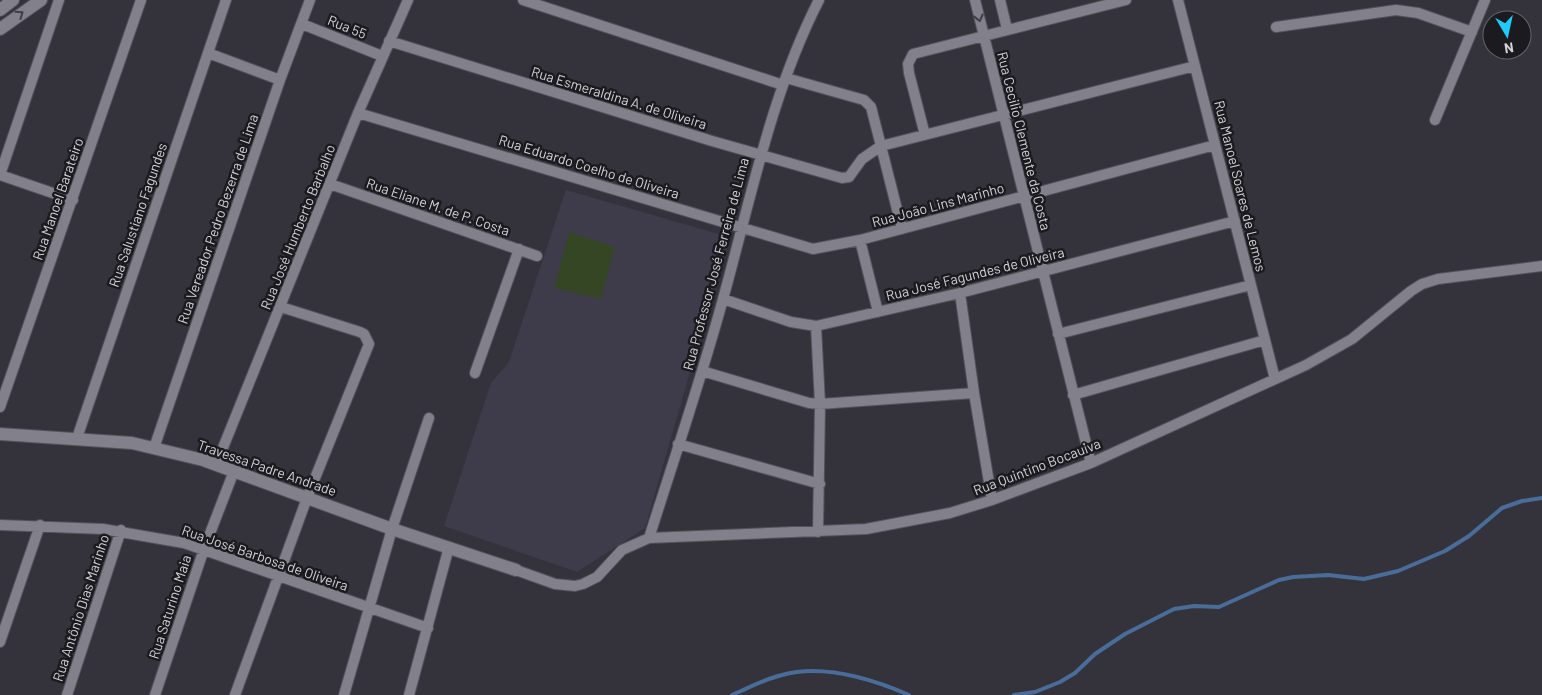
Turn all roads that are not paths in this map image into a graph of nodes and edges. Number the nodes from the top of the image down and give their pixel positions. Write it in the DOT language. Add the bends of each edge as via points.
graph roads {
  1 [pos="13,0"];
  2 [pos="41,0"];
  3 [pos="59,0"];
  4 [pos="141,0"];
  5 [pos="226,0"];
  6 [pos="310,0"];
  7 [pos="408,0"];
  8 [pos="523,0"];
  9 [pos="819,0"];
  10 [pos="975,0"];
  11 [pos="1000,0"];
  12 [pos="1126,0"];
  13 [pos="1178,0"];
  14 [pos="1486,0"];
  15 [pos="0,10"];
  16 [pos="302,24"];
  17 [pos="1276,27"];
  18 [pos="0,29"];
  19 [pos="1007,29"];
  20 [pos="1472,32"];
  21 [pos="984,35"];
  22 [pos="389,40"];
  23 [pos="208,53"];
  24 [pos="382,56"];
  25 [pos="1195,66"];
  26 [pos="280,80"];
  27 [pos="784,81"];
  28 [pos="358,112"];
  29 [pos="1004,115"];
  30 [pos="1435,120"];
  31 [pos="925,135"];
  32 [pos="1215,145"];
  33 [pos="881,146"];
  34 [pos="760,156"];
  35 [pos="0,175"];
  36 [pos="330,184"];
  37 [pos="1024,196"];
  38 [pos="73,200"];
  39 [pos="1235,221"];
  40 [pos="741,227"];
  41 [pos="902,229"];
  42 [pos="860,240"];
  43 [pos="519,249"];
  44 [pos="813,249"];
  45 [pos="537,256"];
  46 [pos="1542,266"];
  47 [pos="1042,271"];
  48 [pos="1251,285"];
  49 [pos="960,293"];
  50 [pos="723,299"];
  51 [pos="280,306"];
  52 [pos="878,312"];
  53 [pos="816,326"];
  54 [pos="1058,334"];
  55 [pos="1265,340"];
  56 [pos="702,371"];
  57 [pos="474,373"];
  58 [pos="1275,379"];
  59 [pos="974,393"];
  60 [pos="1073,395"];
  61 [pos="820,404"];
  62 [pos="0,407"];
  63 [pos="429,418"];
  64 [pos="0,434"];
  65 [pos="77,438"];
  66 [pos="678,444"];
  67 [pos="154,448"];
  68 [pos="1091,463"];
  69 [pos="216,465"];
  70 [pos="234,471"];
  71 [pos="820,484"];
  72 [pos="307,498"];
  73 [pos="992,500"];
  74 [pos="40,525"];
  75 [pos="0,526"];
  76 [pos="392,529"];
  77 [pos="121,530"];
  78 [pos="818,532"];
  79 [pos="649,538"];
  80 [pos="449,547"];
  81 [pos="204,549"];
  82 [pos="516,570"];
  83 [pos="278,576"];
  84 [pos="370,609"];
  85 [pos="428,628"];
  86 [pos="0,642"];
  87 [pos="67,695"];
  88 [pos="155,695"];
  89 [pos="236,695"];
  90 [pos="344,695"];
  91 [pos="409,695"];
  1 -- 15 [label="street"];
  18 -- 2 [label="street, one-way"];
  3 -- 35 [label="street"];
  4 -- 38 [label="street, Rua Manoel Barateiro"];
  5 -- 23 [label="street, Rua Salustiano Fagundes"];
  6 -- 16 [label="street, Rua Vereador Pedro Bezerra de Lima"];
  7 -- 22 [label="street, Rua José Humberto Barbalho"];
  8 -- 27 [label="street"];
  9 -- 27 [label="street, Rua Professor José Ferreira de Lima"];
  10 -- 21 [label="street, Rua Cecilio Clemente da Costa, one-way"];
  11 -- 19 [label="street"];
  12 -- 19 [label="street"];
  13 -- 25 [label="street, Rua Manoel Soares de Lemos"];
  14 -- 20 [label="street"];
  16 -- 24 [label="street, Rua 55"];
  16 -- 26 [label="street, Rua Vereador Pedro Bezerra de Lima"];
  17 -- 20 [label="street" via="1396,10 1418,13"];
  19 -- 21 [label="street"];
  20 -- 30 [label="street"];
  21 -- 29 [label="street, Rua Cecilio Clemente da Costa"];
  21 -- 31 [label="street" via="919,52 910,58 910,73"];
  22 -- 24 [label="street, Rua José Humberto Barbalho"];
  22 -- 34 [label="street, Rua Esmeraldina A. de Oliveira"];
  23 -- 26 [label="street"];
  23 -- 65 [label="street, Rua Salustiano Fagundes"];
  24 -- 28 [label="street, Rua José Humberto Barbalho"];
  25 -- 29 [label="street"];
  25 -- 32 [label="street, Rua Manoel Soares de Lemos"];
  26 -- 67 [label="street, Rua Vereador Pedro Bezerra de Lima"];
  27 -- 33 [label="street" via="864,100 871,106"];
  27 -- 34 [label="street, Rua Professor José Ferreira de Lima"];
  28 -- 36 [label="street, Rua José Humberto Barbalho"];
  28 -- 40 [label="street, Rua Eduardo Coelho de Oliveira"];
  29 -- 31 [label="street"];
  29 -- 37 [label="street, Rua Cecilio Clemente da Costa"];
  31 -- 33 [label="street"];
  32 -- 37 [label="street, Rua João Lins Marinho"];
  32 -- 39 [label="street, Rua Manoel Soares de Lemos"];
  33 -- 34 [label="street, Rua Esmeraldina A. de Oliveira" via="862,159 849,177 842,178"];
  33 -- 41 [label="street"];
  34 -- 40 [label="street, Rua Professor José Ferreira de Lima"];
  35 -- 38 [label="street"];
  36 -- 43 [label="street, Rua Eliane M. de P. Costa"];
  36 -- 51 [label="street, Rua José Humberto Barbalho"];
  37 -- 41 [label="street, Rua João Lins Marinho"];
  37 -- 47 [label="street, Rua Cecilio Clemente da Costa"];
  38 -- 62 [label="street, Rua Manoel Barateiro"];
  39 -- 47 [label="street, Rua José Fagundes de Oliveira"];
  39 -- 48 [label="street, Rua Manoel Soares de Lemos"];
  40 -- 44 [label="street, Rua Eduardo Coelho de Oliveira"];
  40 -- 50 [label="street, Rua Professor José Ferreira de Lima"];
  41 -- 42 [label="street, Rua João Lins Marinho"];
  42 -- 44 [label="street, Rua João Lins Marinho"];
  42 -- 52 [label="street"];
  43 -- 45 [label="street, Rua Eliane M. de P. Costa"];
  43 -- 57 [label="street"];
  46 -- 58 [label="street, Rua Quintino Bocauiva" via="1422,284 1352,339"];
  47 -- 49 [label="street, Rua José Fagundes de Oliveira"];
  47 -- 54 [label="street, Rua Cecilio Clemente da Costa"];
  48 -- 54 [label="street"];
  48 -- 55 [label="street, Rua Manoel Soares de Lemos"];
  49 -- 52 [label="street, Rua José Fagundes de Oliveira"];
  49 -- 59 [label="street"];
  50 -- 53 [label="street, Rua José Fagundes de Oliveira" via="792,322"];
  50 -- 56 [label="street, Rua Professor José Ferreira de Lima"];
  51 -- 69 [label="street, Rua José Humberto Barbalho"];
  51 -- 72 [label="street" via="364,334 369,344"];
  52 -- 53 [label="street, Rua José Fagundes de Oliveira"];
  53 -- 61 [label="street"];
  54 -- 60 [label="street, Rua Cecilio Clemente da Costa"];
  55 -- 58 [label="street, Rua Manoel Soares de Lemos"];
  55 -- 60 [label="street"];
  56 -- 61 [label="street"];
  56 -- 66 [label="street, Rua Professor José Ferreira de Lima"];
  58 -- 68 [label="street, Rua Quintino Bocauiva"];
  59 -- 61 [label="street"];
  59 -- 73 [label="street"];
  60 -- 68 [label="street, Rua Cecilio Clemente da Costa"];
  61 -- 71 [label="street"];
  63 -- 76 [label="street"];
  64 -- 65 [label="street, Travessa Padre Andrade"];
  65 -- 67 [label="street, Travessa Padre Andrade"];
  66 -- 71 [label="street"];
  66 -- 79 [label="street, Rua Professor José Ferreira de Lima"];
  67 -- 69 [label="street, Travessa Padre Andrade"];
  68 -- 73 [label="street, Rua Quintino Bocauiva"];
  69 -- 70 [label="street, Travessa Padre Andrade"];
  70 -- 72 [label="street, Travessa Padre Andrade"];
  70 -- 81 [label="street, Rua Saturino Maia"];
  71 -- 78 [label="street"];
  72 -- 76 [label="street, Travessa Padre Andrade"];
  72 -- 83 [label="street"];
  73 -- 78 [label="street, Rua Quintino Bocauiva" via="906,522"];
  74 -- 75 [label="street, Rua José Barbosa de Oliveira"];
  74 -- 77 [label="street, Rua José Barbosa de Oliveira"];
  74 -- 86 [label="street"];
  76 -- 80 [label="street, Travessa Padre Andrade"];
  76 -- 84 [label="street"];
  77 -- 81 [label="street, Rua José Barbosa de Oliveira"];
  77 -- 87 [label="street, Rua Antônio Dias Marinho"];
  78 -- 79 [label="street, Rua Quintino Bocauiva"];
  79 -- 82 [label="street, Rua Quintino Bocauiva" via="622,550 591,581 575,586 554,584"];
  80 -- 82 [label="street, Travessa Padre Andrade"];
  80 -- 85 [label="street"];
  81 -- 83 [label="street, Rua José Barbosa de Oliveira"];
  81 -- 88 [label="street, Rua Saturino Maia"];
  83 -- 84 [label="street, Rua José Barbosa de Oliveira"];
  83 -- 89 [label="street"];
  84 -- 85 [label="street, Rua José Barbosa de Oliveira"];
  84 -- 90 [label="street"];
  85 -- 91 [label="street"];
}
